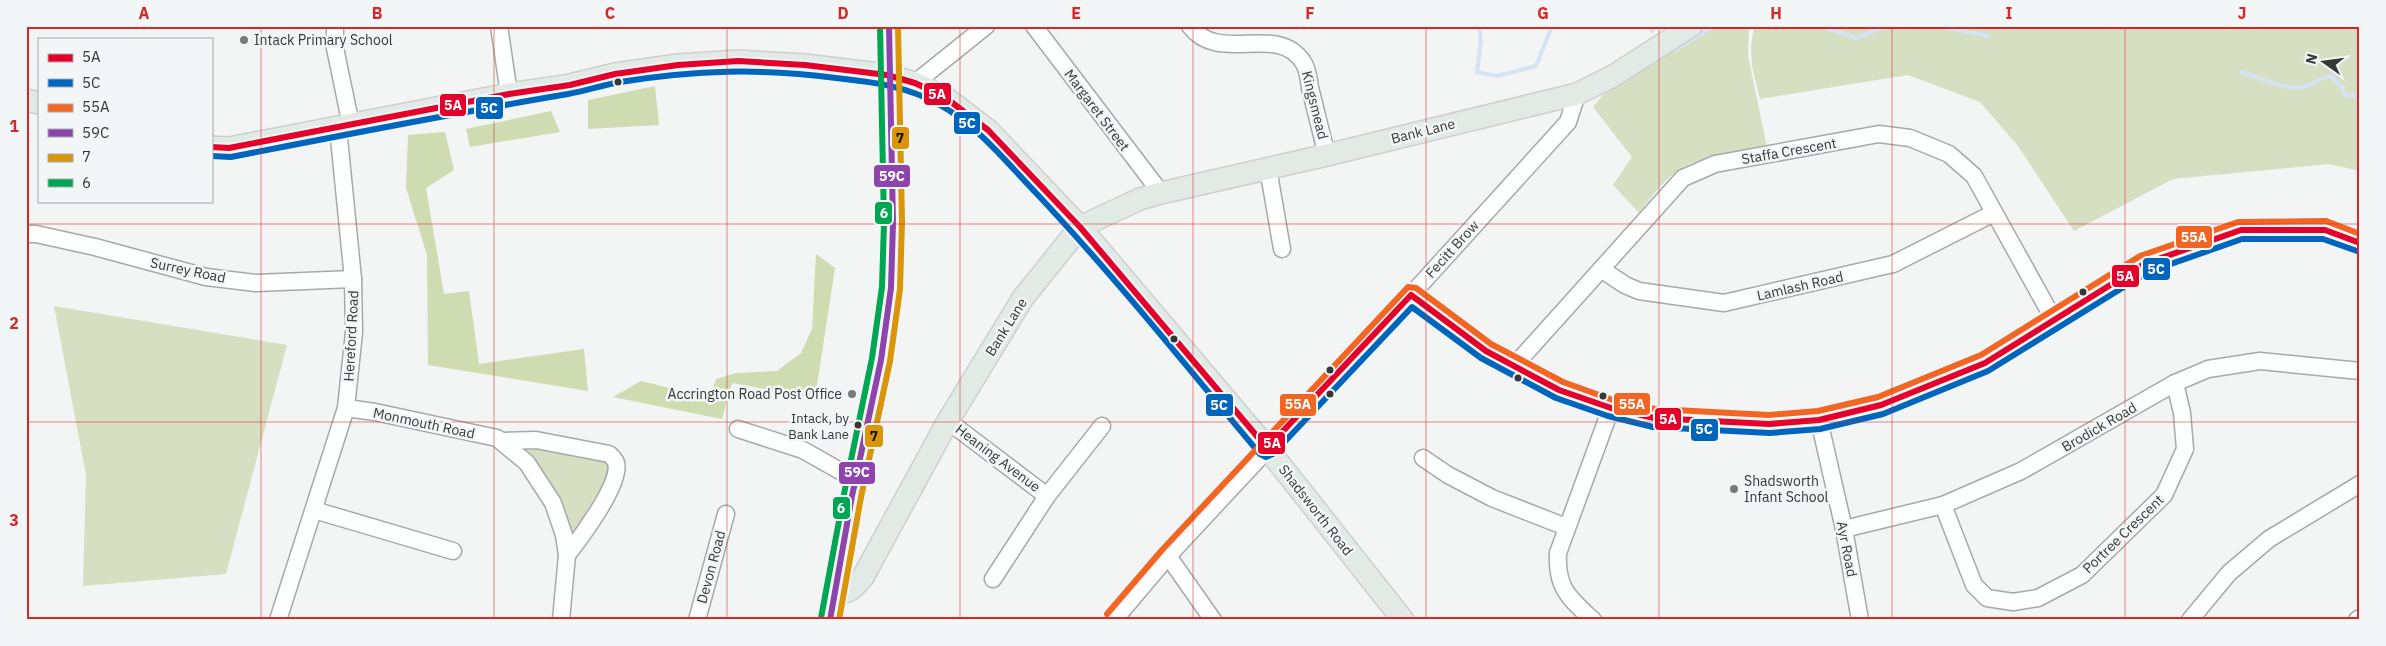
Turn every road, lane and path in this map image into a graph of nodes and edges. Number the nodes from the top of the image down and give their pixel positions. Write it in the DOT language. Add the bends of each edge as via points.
graph roads {
  1 [pos="335,26"];
  2 [pos="499,26"];
  3 [pos="889,26"];
  4 [pos="986,26"];
  5 [pos="1034,26"];
  6 [pos="1190,26"];
  7 [pos="1692,26"];
  8 [pos="887,75"];
  9 [pos="915,83"];
  10 [pos="509,94"];
  11 [pos="1577,94"];
  12 [pos="344,127"];
  13 [pos="212,148"];
  14 [pos="1327,156"];
  15 [pos="1268,168"];
  16 [pos="1161,193"];
  17 [pos="1994,212"];
  18 [pos="1080,227"];
  19 [pos="26,234"];
  20 [pos="2360,243"];
  21 [pos="1282,249"];
  22 [pos="1601,269"];
  23 [pos="354,279"];
  24 [pos="1411,295"];
  25 [pos="2054,320"];
  26 [pos="1514,366"];
  27 [pos="2360,371"];
  28 [pos="2175,383"];
  29 [pos="346,408"];
  30 [pos="1611,408"];
  31 [pos="1818,420"];
  32 [pos="948,421"];
  33 [pos="1102,426"];
  34 [pos="738,429"];
  35 [pos="501,441"];
  36 [pos="1267,448"];
  37 [pos="1424,458"];
  38 [pos="856,480"];
  39 [pos="2360,484"];
  40 [pos="1047,496"];
  41 [pos="1943,506"];
  42 [pos="314,510"];
  43 [pos="726,514"];
  44 [pos="1566,527"];
  45 [pos="1844,529"];
  46 [pos="453,551"];
  47 [pos="567,555"];
  48 [pos="1168,556"];
  49 [pos="993,579"];
  50 [pos="835,593"];
  51 [pos="278,620"];
  52 [pos="561,620"];
  53 [pos="697,620"];
  54 [pos="830,620"];
  55 [pos="1114,620"];
  56 [pos="1213,620"];
  57 [pos="1403,620"];
  58 [pos="1593,620"];
  59 [pos="1860,620"];
  60 [pos="2190,620"];
  1 -- 12 [label="street, Hereford Road"];
  2 -- 10 [label="street"];
  3 -- 8 [label="main road"];
  4 -- 9 [label="street"];
  5 -- 16 [label="street, Margaret Street"];
  6 -- 14 [label="street, Kingsmead" via="1196,34 1215,44 1267,43 1295,50 1305,65"];
  7 -- 11 [label="main road, Bank Lane" via="1613,76"];
  8 -- 9 [label="main road, Shadsworth Road"];
  8 -- 10 [label="main road, Shadsworth Road" via="738,61 678,64"];
  8 -- 38 [label="main road" via="893,194 891,287 878,382"];
  9 -- 18 [label="main road, Shadsworth Road" via="946,98 988,130"];
  10 -- 12 [label="main road, Shadsworth Road"];
  11 -- 14 [label="main road, Bank Lane"];
  11 -- 24 [label="street, Fecitt Brow" via="1568,122"];
  12 -- 13 [label="main road, Shadsworth Road" via="229,148"];
  12 -- 23 [label="street, Hereford Road"];
  14 -- 15 [label="main road, Bank Lane"];
  15 -- 16 [label="main road, Bank Lane"];
  15 -- 21 [label="street"];
  16 -- 18 [label="main road, Bank Lane"];
  17 -- 22 [label="street, Lamlash Road" via="1893,264 1724,303 1639,290"];
  17 -- 22 [label="street, Staffa Crescent" via="1974,176 1949,154 1910,138 1879,134 1714,164 1683,178"];
  17 -- 25 [label="street, Staffa Crescent"];
  18 -- 32 [label="main road, Bank Lane" via="1023,298"];
  18 -- 36 [label="main road, Shadsworth Road"];
  19 -- 23 [label="street, Surrey Road" via="95,247 206,277 256,282"];
  20 -- 25 [label="street" via="2325,230 2241,230 2144,264"];
  22 -- 26 [label="street, Staffa Crescent"];
  23 -- 29 [label="street, Hereford Road" via="354,332"];
  24 -- 26 [label="street" via="1486,350"];
  24 -- 36 [label="street, Fecitt Brow"];
  25 -- 31 [label="street" via="1986,363 1881,405"];
  26 -- 30 [label="street" via="1559,390"];
  27 -- 28 [label="street, Brodick Road" via="2260,361 2208,369"];
  28 -- 41 [label="street, Brodick Road" via="2021,472"];
  28 -- 41 [label="street, Portree Crescent" via="2185,450 2164,496 2082,575 2038,598 2013,602 1988,598 1974,585"];
  29 -- 35 [label="street, Monmouth Road"];
  29 -- 42 [label="street, Hereford Road"];
  30 -- 31 [label="street" via="1689,422 1769,424"];
  30 -- 44 [label="street"];
  31 -- 45 [label="street, Ayr Road"];
  32 -- 40 [label="street, Heaning Avenue"];
  32 -- 50 [label="main road, Bank Lane" via="864,577 845,594"];
  33 -- 40 [label="street, Heaning Avenue"];
  34 -- 38 [label="street" via="803,450"];
  35 -- 47 [label="street, Monmouth Road" via="527,463 553,503"];
  35 -- 47 [label="street, Monmouth Road" via="536,440 609,454 616,463 616,476 590,526"];
  36 -- 48 [label="street, Fecitt Brow"];
  36 -- 57 [label="main road, Shadsworth Road"];
  37 -- 44 [label="street" via="1492,498"];
  38 -- 50 [label="main road"];
  39 -- 60 [label="street" via="2269,539 2229,573"];
  40 -- 49 [label="street, Heaning Avenue"];
  41 -- 45 [label="street, Brodick Road"];
  42 -- 46 [label="street"];
  42 -- 51 [label="street, Hereford Road"];
  43 -- 53 [label="street, Devon Road"];
  44 -- 58 [label="street" via="1558,553 1560,583 1572,601"];
  45 -- 59 [label="street, Ayr Road"];
  47 -- 52 [label="street, Monmouth Road"];
  48 -- 55 [label="street, Fecitt Brow"];
  48 -- 56 [label="street"];
  50 -- 54 [label="main road"];
}
